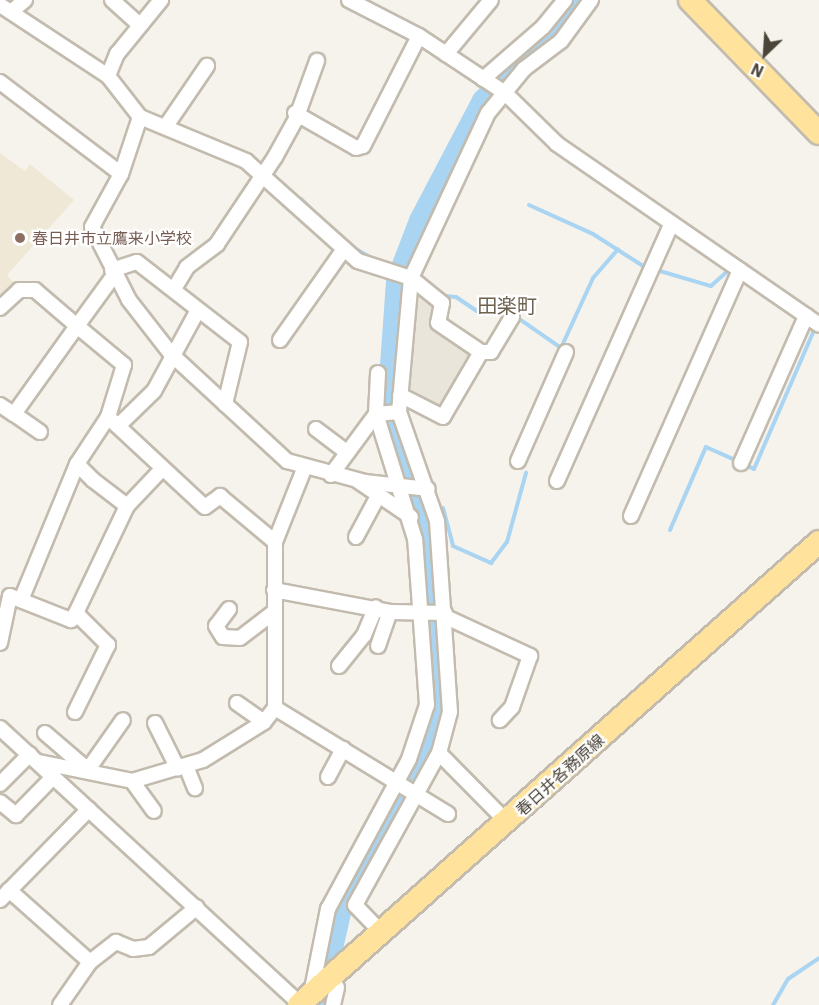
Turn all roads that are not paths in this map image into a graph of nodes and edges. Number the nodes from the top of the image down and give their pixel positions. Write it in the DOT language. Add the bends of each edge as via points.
graph roads {
  1 [pos="25,0"];
  2 [pos="112,0"];
  3 [pos="161,0"];
  4 [pos="491,0"];
  5 [pos="566,0"];
  6 [pos="591,0"];
  7 [pos="690,0"];
  8 [pos="352,1"];
  9 [pos="6,8"];
  10 [pos="140,26"];
  11 [pos="419,36"];
  12 [pos="446,54"];
  13 [pos="317,61"];
  14 [pos="207,66"];
  15 [pos="108,76"];
  16 [pos="484,79"];
  17 [pos="0,82"];
  18 [pos="502,91"];
  19 [pos="295,113"];
  20 [pos="140,117"];
  21 [pos="166,126"];
  22 [pos="819,133"];
  23 [pos="264,173"];
  24 [pos="121,174"];
  25 [pos="672,223"];
  26 [pos="344,249"];
  27 [pos="113,273"];
  28 [pos="739,273"];
  29 [pos="408,277"];
  30 [pos="174,289"];
  31 [pos="0,308"];
  32 [pos="198,310"];
  33 [pos="806,316"];
  34 [pos="512,317"];
  35 [pos="819,325"];
  36 [pos="77,326"];
  37 [pos="280,340"];
  38 [pos="481,352"];
  39 [pos="566,352"];
  40 [pos="171,354"];
  41 [pos="378,373"];
  42 [pos="400,395"];
  43 [pos="225,404"];
  44 [pos="0,405"];
  45 [pos="387,413"];
  46 [pos="14,414"];
  47 [pos="113,422"];
  48 [pos="316,429"];
  49 [pos="40,432"];
  50 [pos="344,450"];
  51 [pos="518,461"];
  52 [pos="741,463"];
  53 [pos="77,464"];
  54 [pos="163,468"];
  55 [pos="303,469"];
  56 [pos="331,475"];
  57 [pos="356,480"];
  58 [pos="557,481"];
  59 [pos="401,486"];
  60 [pos="424,488"];
  61 [pos="378,496"];
  62 [pos="127,506"];
  63 [pos="631,516"];
  64 [pos="411,517"];
  65 [pos="356,537"];
  66 [pos="275,542"];
  67 [pos="819,543"];
  68 [pos="274,590"];
  69 [pos="21,600"];
  70 [pos="376,607"];
  71 [pos="229,609"];
  72 [pos="274,612"];
  73 [pos="390,612"];
  74 [pos="76,613"];
  75 [pos="436,614"];
  76 [pos="0,643"];
  77 [pos="378,646"];
  78 [pos="339,666"];
  79 [pos="237,703"];
  80 [pos="275,708"];
  81 [pos="75,712"];
  82 [pos="123,720"];
  83 [pos="500,720"];
  84 [pos="264,722"];
  85 [pos="155,723"];
  86 [pos="0,728"];
  87 [pos="45,732"];
  88 [pos="343,749"];
  89 [pos="439,753"];
  90 [pos="35,758"];
  91 [pos="182,767"];
  92 [pos="87,770"];
  93 [pos="54,776"];
  94 [pos="328,777"];
  95 [pos="132,781"];
  96 [pos="396,783"];
  97 [pos="0,784"];
  98 [pos="195,788"];
  99 [pos="412,792"];
  100 [pos="0,802"];
  101 [pos="89,809"];
  102 [pos="154,811"];
  103 [pos="448,814"];
  104 [pos="507,822"];
  105 [pos="3,893"];
  106 [pos="197,907"];
  107 [pos="381,932"];
  108 [pos="90,962"];
  109 [pos="314,994"];
  110 [pos="60,1005"];
  111 [pos="333,1005"];
  1 -- 9 [label="street"];
  2 -- 10 [label="street"];
  3 -- 10 [label="street"];
  4 -- 12 [label="street"];
  5 -- 16 [label="street" via="543,27"];
  6 -- 18 [label="street" via="561,41"];
  7 -- 22 [label="main road"];
  8 -- 11 [label="street"];
  9 -- 15 [label="street"];
  10 -- 15 [label="street" via="117,54"];
  11 -- 12 [label="street"];
  11 -- 19 [label="street" via="363,147 356,148"];
  12 -- 16 [label="street"];
  13 -- 19 [label="street"];
  14 -- 21 [label="street"];
  15 -- 20 [label="street"];
  16 -- 18 [label="street"];
  17 -- 24 [label="street"];
  18 -- 25 [label="street" via="557,144"];
  18 -- 29 [label="street" via="472,143"];
  19 -- 23 [label="street"];
  20 -- 21 [label="street"];
  20 -- 24 [label="street"];
  21 -- 23 [label="street"];
  23 -- 26 [label="street"];
  23 -- 30 [label="street" via="218,244 187,267"];
  24 -- 27 [label="street" via="92,227"];
  25 -- 28 [label="street"];
  25 -- 58 [label="street"];
  26 -- 29 [label="street" via="370,268"];
  26 -- 37 [label="street"];
  27 -- 30 [label="street" via="137,262"];
  27 -- 36 [label="street"];
  27 -- 40 [label="street"];
  28 -- 33 [label="street"];
  28 -- 63 [label="street"];
  29 -- 38 [label="street" via="442,303 438,323"];
  29 -- 42 [label="street"];
  30 -- 32 [label="street"];
  31 -- 36 [label="street" via="19,290 35,290"];
  32 -- 40 [label="street"];
  32 -- 43 [label="street" via="240,342"];
  33 -- 35 [label="street"];
  33 -- 52 [label="street"];
  34 -- 38 [label="street" via="491,352"];
  36 -- 46 [label="street"];
  36 -- 47 [label="street" via="123,364"];
  38 -- 42 [label="street" via="443,417"];
  39 -- 51 [label="street"];
  40 -- 43 [label="street"];
  40 -- 47 [label="street" via="154,391"];
  41 -- 45 [label="street"];
  42 -- 45 [label="street"];
  43 -- 55 [label="street" via="287,461"];
  44 -- 46 [label="street"];
  45 -- 50 [label="street"];
  45 -- 59 [label="street"];
  45 -- 60 [label="street"];
  46 -- 49 [label="street"];
  47 -- 53 [label="street"];
  47 -- 54 [label="street"];
  48 -- 50 [label="street"];
  50 -- 56 [label="street"];
  53 -- 62 [label="street"];
  53 -- 69 [label="street"];
  54 -- 62 [label="street"];
  54 -- 66 [label="street" via="205,507 220,496"];
  55 -- 56 [label="street"];
  55 -- 66 [label="street"];
  56 -- 57 [label="street"];
  57 -- 59 [label="street"];
  57 -- 61 [label="street"];
  59 -- 60 [label="street"];
  59 -- 64 [label="street"];
  60 -- 75 [label="street" via="437,521"];
  61 -- 64 [label="street"];
  61 -- 65 [label="street"];
  62 -- 74 [label="street"];
  64 -- 75 [label="street"];
  66 -- 68 [label="street"];
  67 -- 104 [label="main road, 春日井各務原線"];
  68 -- 70 [label="street"];
  68 -- 72 [label="street"];
  69 -- 74 [label="street" via="70,620"];
  69 -- 76 [label="street" via="10,596"];
  70 -- 73 [label="street"];
  70 -- 78 [label="street" via="364,635"];
  71 -- 72 [label="street" via="216,626 224,638 240,638"];
  72 -- 80 [label="street"];
  73 -- 75 [label="street"];
  73 -- 77 [label="street"];
  74 -- 81 [label="street" via="108,645"];
  75 -- 83 [label="street" via="530,656 512,707"];
  75 -- 89 [label="street" via="450,712"];
  75 -- 96 [label="street" via="420,737"];
  79 -- 84 [label="street"];
  80 -- 84 [label="street"];
  80 -- 88 [label="street"];
  82 -- 92 [label="street"];
  84 -- 91 [label="street" via="234,745"];
  85 -- 91 [label="street"];
  86 -- 90 [label="street"];
  87 -- 92 [label="street"];
  88 -- 94 [label="street"];
  88 -- 96 [label="street"];
  89 -- 99 [label="street"];
  89 -- 104 [label="street"];
  90 -- 92 [label="street"];
  90 -- 93 [label="street"];
  90 -- 97 [label="street"];
  91 -- 95 [label="street"];
  91 -- 98 [label="street"];
  92 -- 95 [label="street"];
  93 -- 100 [label="street" via="16,815"];
  93 -- 101 [label="street"];
  95 -- 102 [label="street"];
  96 -- 99 [label="street"];
  96 -- 109 [label="street" via="328,909"];
  99 -- 103 [label="street"];
  99 -- 107 [label="street" via="354,905"];
  101 -- 105 [label="street"];
  101 -- 106 [label="street"];
  104 -- 107 [label="main road, 春日井各務原線"];
  105 -- 108 [label="street"];
  106 -- 108 [label="street" via="149,947 133,949 116,942"];
  106 -- 109 [label="street"];
  107 -- 109 [label="main road, 春日井各務原線"];
  108 -- 110 [label="street"];
  109 -- 111 [label="street"];
}
